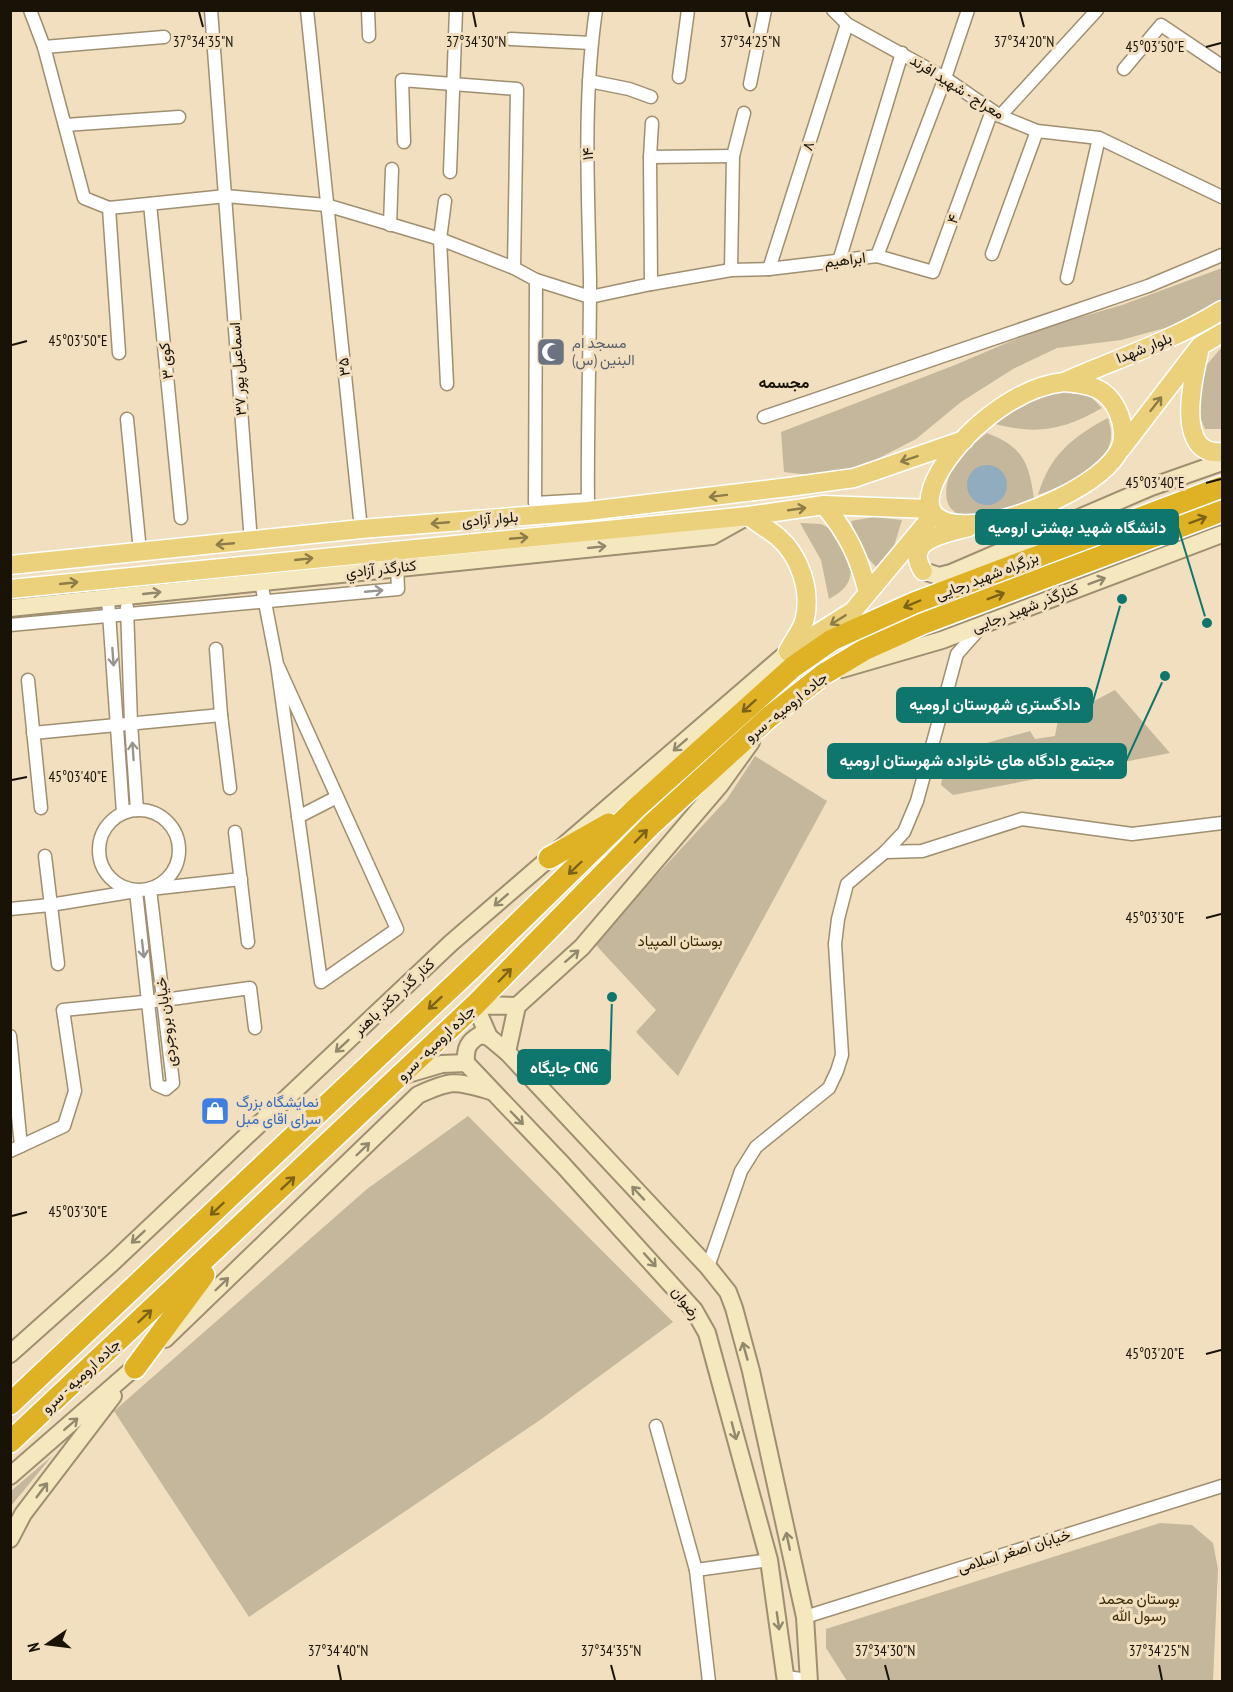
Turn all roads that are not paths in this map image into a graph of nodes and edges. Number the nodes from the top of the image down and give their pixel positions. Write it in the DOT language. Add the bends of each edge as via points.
graph roads {
  1 [pos="30,10"];
  2 [pos="211,10"];
  3 [pos="307,10"];
  4 [pos="368,10"];
  5 [pos="456,10"];
  6 [pos="596,10"];
  7 [pos="688,10"];
  8 [pos="765,10"];
  9 [pos="833,10"];
  10 [pos="969,10"];
  11 [pos="1097,10"];
  12 [pos="847,24"];
  13 [pos="369,36"];
  14 [pos="164,37"];
  15 [pos="511,39"];
  16 [pos="591,43"];
  17 [pos="44,48"];
  18 [pos="902,53"];
  19 [pos="1222,66"];
  20 [pos="1124,69"];
  21 [pos="679,77"];
  22 [pos="945,78"];
  23 [pos="589,81"];
  24 [pos="453,84"];
  25 [pos="750,84"];
  26 [pos="651,97"];
  27 [pos="744,113"];
  28 [pos="996,113"];
  29 [pos="179,117"];
  30 [pos="652,123"];
  31 [pos="65,125"];
  32 [pos="1037,131"];
  33 [pos="1099,138"];
  34 [pos="404,142"];
  35 [pos="733,156"];
  36 [pos="650,157"];
  37 [pos="392,169"];
  38 [pos="450,172"];
  39 [pos="226,196"];
  40 [pos="1222,197"];
  41 [pos="445,201"];
  42 [pos="150,204"];
  43 [pos="326,204"];
  44 [pos="109,208"];
  45 [pos="390,225"];
  46 [pos="440,239"];
  47 [pos="992,254"];
  48 [pos="1222,255"];
  49 [pos="877,256"];
  50 [pos="839,261"];
  51 [pos="514,268"];
  52 [pos="768,269"];
  53 [pos="731,270"];
  54 [pos="1067,278"];
  55 [pos="536,280"];
  56 [pos="651,284"];
  57 [pos="590,297"];
  58 [pos="1222,310"];
  59 [pos="1222,333"];
  60 [pos="1200,346"];
  61 [pos="119,353"];
  62 [pos="1064,382"];
  63 [pos="447,384"];
  64 [pos="764,417"];
  65 [pos="127,419"];
  66 [pos="964,440"];
  67 [pos="1120,450"];
  68 [pos="1222,452"];
  69 [pos="1222,462"];
  70 [pos="1222,487"];
  71 [pos="588,505"];
  72 [pos="824,505"];
  73 [pos="1222,511"];
  74 [pos="931,512"];
  75 [pos="748,516"];
  76 [pos="181,518"];
  77 [pos="982,524"];
  78 [pos="361,530"];
  79 [pos="1222,534"];
  80 [pos="251,542"];
  81 [pos="140,551"];
  82 [pos="10,566"];
  83 [pos="397,567"];
  84 [pos="923,571"];
  85 [pos="115,579"];
  86 [pos="261,582"];
  87 [pos="10,589"];
  88 [pos="868,593"];
  89 [pos="117,598"];
  90 [pos="264,601"];
  91 [pos="10,608"];
  92 [pos="128,614"];
  93 [pos="110,616"];
  94 [pos="984,624"];
  95 [pos="10,625"];
  96 [pos="942,640"];
  97 [pos="216,649"];
  98 [pos="864,650"];
  99 [pos="957,654"];
  100 [pos="790,660"];
  101 [pos="277,664"];
  102 [pos="824,674"];
  103 [pos="28,680"];
  104 [pos="221,715"];
  105 [pos="768,718"];
  106 [pos="131,723"];
  107 [pos="117,725"];
  108 [pos="33,733"];
  109 [pos="230,788"];
  110 [pos="337,797"];
  111 [pos="41,808"];
  112 [pos="635,809"];
  113 [pos="137,810"];
  114 [pos="123,813"];
  115 [pos="298,817"];
  116 [pos="1222,823"];
  117 [pos="235,832"];
  118 [pos="885,852"];
  119 [pos="45,856"];
  120 [pos="549,858"];
  121 [pos="241,879"];
  122 [pos="150,889"];
  123 [pos="136,891"];
  124 [pos="50,905"];
  125 [pos="10,909"];
  126 [pos="249,942"];
  127 [pos="58,964"];
  128 [pos="149,1000"];
  129 [pos="164,1000"];
  130 [pos="475,1005"];
  131 [pos="518,1006"];
  132 [pos="255,1028"];
  133 [pos="10,1036"];
  134 [pos="489,1037"];
  135 [pos="507,1052"];
  136 [pos="466,1063"];
  137 [pos="400,1076"];
  138 [pos="491,1091"];
  139 [pos="16,1149"];
  140 [pos="236,1231"];
  141 [pos="708,1267"];
  142 [pos="10,1354"];
  143 [pos="53,1363"];
  144 [pos="135,1368"];
  145 [pos="10,1394"];
  146 [pos="10,1404"];
  147 [pos="656,1426"];
  148 [pos="10,1442"];
  149 [pos="10,1476"];
  150 [pos="1222,1486"];
  151 [pos="10,1539"];
  152 [pos="769,1560"];
  153 [pos="696,1570"];
  154 [pos="805,1617"];
  155 [pos="786,1679"];
  156 [pos="810,1681"];
  157 [pos="708,1682"];
  1 -- 17 [label="street"];
  2 -- 39 [label="street, اسماعیل پور ۳۷"];
  3 -- 43 [label="street, ۳۵"];
  4 -- 13 [label="street"];
  5 -- 24 [label="street"];
  6 -- 16 [label="street, ۱۴"];
  7 -- 21 [label="street"];
  8 -- 25 [label="street"];
  9 -- 12 [label="street, معراج - شهید افرند"];
  10 -- 22 [label="street, ابراهیم"];
  11 -- 28 [label="street"];
  12 -- 18 [label="street, معراج - شهید افرند"];
  12 -- 52 [label="street, ۸"];
  14 -- 17 [label="street"];
  15 -- 16 [label="street"];
  16 -- 23 [label="street, ۱۴"];
  17 -- 31 [label="street"];
  18 -- 22 [label="street, معراج - شهید افرند"];
  18 -- 50 [label="street"];
  19 -- 20 [label="street" via="1161,25"];
  22 -- 28 [label="street, معراج - شهید افرند"];
  22 -- 49 [label="street, ابراهیم"];
  23 -- 26 [label="street"];
  23 -- 57 [label="street, ۱۴"];
  24 -- 34 [label="street" via="402,80"];
  24 -- 38 [label="street"];
  24 -- 51 [label="street" via="517,89"];
  27 -- 35 [label="street"];
  28 -- 32 [label="street, معراج - شهید افرند"];
  28 -- 49 [label="street, ۴" via="933,273"];
  29 -- 31 [label="street"];
  30 -- 36 [label="street"];
  31 -- 44 [label="street" via="84,198"];
  32 -- 33 [label="street, معراج - شهید افرند"];
  32 -- 47 [label="street"];
  33 -- 40 [label="street, معراج - شهید افرند"];
  33 -- 54 [label="street"];
  35 -- 36 [label="street"];
  35 -- 53 [label="street"];
  36 -- 56 [label="street"];
  37 -- 45 [label="street"];
  39 -- 42 [label="street"];
  39 -- 43 [label="street"];
  39 -- 80 [label="street, اسماعیل پور ۳۷"];
  41 -- 46 [label="street"];
  42 -- 44 [label="street"];
  42 -- 76 [label="street, کوی ۳"];
  43 -- 45 [label="street"];
  43 -- 78 [label="street, ۳۵"];
  44 -- 61 [label="street"];
  45 -- 46 [label="street"];
  46 -- 51 [label="street"];
  46 -- 63 [label="street"];
  48 -- 64 [label="street" via="1148,286"];
  49 -- 50 [label="street, ابراهیم"];
  50 -- 52 [label="street, ابراهیم"];
  51 -- 55 [label="street"];
  52 -- 53 [label="street, ابراهیم"];
  53 -- 56 [label="street, ابراهیم"];
  55 -- 57 [label="street"];
  55 -- 71 [label="street" via="535,503"];
  56 -- 57 [label="street, ابراهیم"];
  57 -- 71 [label="street, ۱۴"];
  58 -- 62 [label="main road, بلوار شهدا" via="1165,340"];
  59 -- 60 [label="main road, بلوار شهدا"];
  67 -- 60 [label="main road, بلوار شهدا, one-way"];
  60 -- 68 [label="main road" via="1189,411 1191,426 1202,447 1212,453"];
  62 -- 66 [label="main road, بلوار شهدا" via="1040,387 1007,404"];
  62 -- 67 [label="main road" via="1088,384 1109,398 1121,419"];
  65 -- 81 [label="street"];
  66 -- 71 [label="main road, بلوار آزادی, one-way" via="854,478"];
  66 -- 74 [label="main road, بلوار شهدا" via="934,482 929,500"];
  67 -- 77 [label="main road, بلوار شهدا" via="1076,490 1033,509"];
  69 -- 84 [label="main road" via="1151,487 951,573 939,576"];
  70 -- 100 [label="highway, بزرگراه شهید رجایی, one-way" via="914,603"];
  71 -- 78 [label="main road, بلوار آزادی, one-way"];
  72 -- 74 [label="main road, بلوار آزادی"];
  75 -- 72 [label="main road, بلوار آزادی, one-way"];
  72 -- 88 [label="main road" via="850,542 861,564"];
  98 -- 73 [label="highway, بزرگراه شهید رجایی, one-way" via="922,624"];
  74 -- 77 [label="main road, بلوار آزادی" via="952,523"];
  74 -- 88 [label="main road"];
  83 -- 75 [label="main road, کنارگذر آزادي, one-way" via="712,536"];
  85 -- 75 [label="main road, بلوار آزادی, one-way"];
  75 -- 100 [label="main road" via="780,538 802,574 805,619"];
  77 -- 84 [label="main road" via="926,541 919,555"];
  78 -- 80 [label="main road, بلوار آزادی"];
  94 -- 79 [label="main road, کنارگذر شهید رجایی, one-way"];
  80 -- 81 [label="main road, بلوار آزادی, one-way"];
  81 -- 82 [label="main road, بلوار آزادی"];
  83 -- 86 [label="main road, کنارگذر آزادي"];
  90 -- 83 [label="street, one-way" via="398,589"];
  87 -- 85 [label="main road, بلوار آزادی, one-way"];
  85 -- 89 [label="main road"];
  89 -- 86 [label="main road, کنارگذر آزادي, one-way"];
  86 -- 90 [label="street"];
  88 -- 100 [label="main road, one-way" via="853,611"];
  89 -- 91 [label="main road, کنارگذر آزادي"];
  89 -- 92 [label="street"];
  89 -- 93 [label="street"];
  90 -- 92 [label="street"];
  90 -- 101 [label="street"];
  92 -- 93 [label="street"];
  92 -- 106 [label="street"];
  93 -- 95 [label="street"];
  93 -- 107 [label="street, one-way"];
  94 -- 96 [label="main road, کنارگذر شهید رجایی"];
  94 -- 99 [label="street"];
  96 -- 99 [label="street"];
  96 -- 102 [label="main road, کنارگذر شهید رجایی"];
  97 -- 104 [label="street"];
  98 -- 102 [label="highway, جاده ارومیه - سرو"];
  99 -- 118 [label="street" via="917,801 904,832"];
  100 -- 112 [label="highway, جاده ارومیه - سرو, one-way"];
  100 -- 120 [label="main road, کنار گذر دکتر باهنر, one-way"];
  101 -- 110 [label="street"];
  101 -- 115 [label="street"];
  102 -- 105 [label="highway, جاده ارومیه - سرو"];
  103 -- 108 [label="street"];
  104 -- 106 [label="street"];
  104 -- 109 [label="street"];
  130 -- 105 [label="highway, جاده ارومیه - سرو, one-way" via="651,825"];
  131 -- 105 [label="main road, one-way" via="582,947 720,785"];
  106 -- 107 [label="street"];
  113 -- 106 [label="street, one-way"];
  107 -- 108 [label="street"];
  107 -- 114 [label="street"];
  108 -- 111 [label="street"];
  110 -- 115 [label="street"];
  110 -- 115 [label="street" via="397,929 321,982"];
  112 -- 120 [label="highway"];
  112 -- 143 [label="highway, جاده ارومیه - سرو, one-way"];
  113 -- 114 [label="street"];
  113 -- 122 [label="street" via="156,814 172,826 180,850 171,875"];
  114 -- 123 [label="street" via="104,831 99,857 112,880"];
  116 -- 118 [label="street" via="1132,834 1022,819 922,851"];
  117 -- 121 [label="street"];
  118 -- 141 [label="street" via="847,884 838,919 835,944 842,1055 837,1071 829,1088 756,1147 741,1171"];
  119 -- 124 [label="street"];
  120 -- 142 [label="main road, کنار گذر دکتر باهنر, one-way" via="451,942 112,1263"];
  121 -- 122 [label="street"];
  121 -- 126 [label="street"];
  122 -- 123 [label="street"];
  122 -- 129 [label="street, خیابان بروجردی"];
  123 -- 124 [label="street"];
  123 -- 128 [label="street, خیابان بروجردی, one-way"];
  124 -- 125 [label="street"];
  124 -- 127 [label="street"];
  128 -- 129 [label="street"];
  128 -- 129 [label="street, خیابان بروجردی" via="157,1085 166,1089 173,1083"];
  128 -- 139 [label="street" via="63,1010 75,1091 64,1126"];
  129 -- 132 [label="street" via="250,988"];
  130 -- 131 [label="main road"];
  130 -- 134 [label="main road"];
  130 -- 137 [label="highway, جاده ارومیه - سرو"];
  131 -- 135 [label="main road"];
  133 -- 139 [label="street"];
  134 -- 135 [label="main road"];
  134 -- 136 [label="main road" via="480,1035 470,1041 465,1051"];
  141 -- 135 [label="main road, one-way"];
  136 -- 137 [label="main road" via="442,1064"];
  136 -- 138 [label="main road, رضوان"];
  140 -- 137 [label="highway, جاده ارومیه - سرو, one-way"];
  144 -- 138 [label="main road, one-way" via="418,1095 442,1084 458,1082"];
  138 -- 152 [label="main road, رضوان, one-way" via="682,1295 703,1326"];
  140 -- 144 [label="highway"];
  148 -- 140 [label="highway, جاده ارومیه - سرو, one-way"];
  154 -- 141 [label="main road, one-way" via="735,1308"];
  143 -- 145 [label="highway"];
  143 -- 146 [label="highway, جاده ارومیه - سرو"];
  149 -- 144 [label="main road, one-way"];
  151 -- 144 [label="main road, one-way" via="23,1514"];
  147 -- 153 [label="street"];
  150 -- 154 [label="street, خیابان اصغر اسلامی"];
  152 -- 153 [label="street"];
  152 -- 155 [label="main road, رضوان, one-way"];
  153 -- 157 [label="street"];
  154 -- 156 [label="main road"];
  155 -- 156 [label="street"];
}
